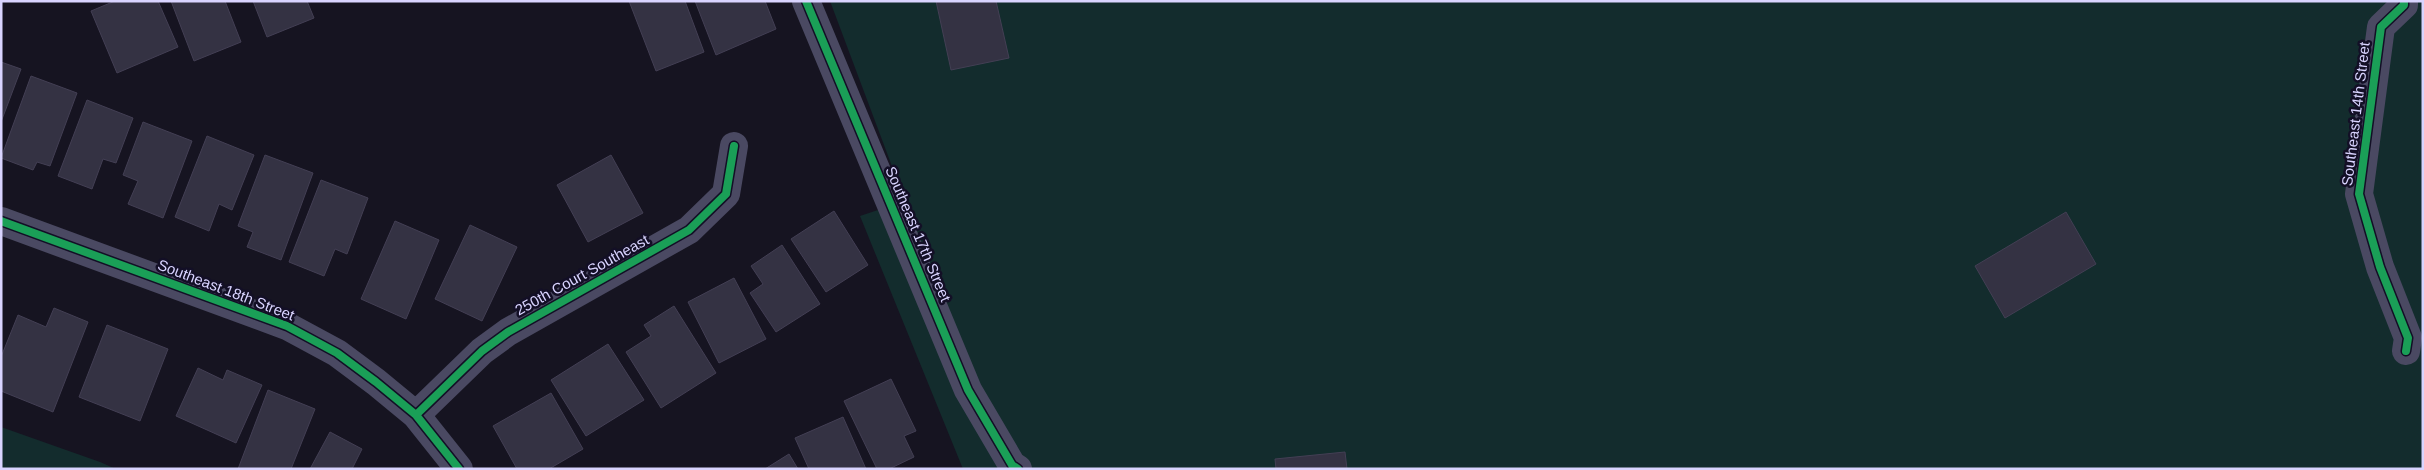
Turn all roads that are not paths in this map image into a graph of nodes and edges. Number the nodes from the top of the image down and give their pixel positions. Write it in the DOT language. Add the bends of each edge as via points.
graph roads {
  1 [pos="806,1"];
  2 [pos="2404,1"];
  3 [pos="734,146"];
  4 [pos="1,220"];
  5 [pos="2406,351"];
  6 [pos="416,416"];
  7 [pos="459,469"];
  8 [pos="1018,469"];
  1 -- 8 [label="street, Southeast 17th Street" via="968,390 1012,465"];
  2 -- 5 [label="street, Southeast 14th Street" via="2404,5 2381,27 2359,194 2380,267 2408,338"];
  3 -- 6 [label="street, 250th Court Southeast" via="726,194 689,230 508,332 482,351"];
  4 -- 6 [label="street, Southeast 18th Street" via="287,326 336,353"];
  6 -- 7 [label="street, Southeast 18th Street"];
}
